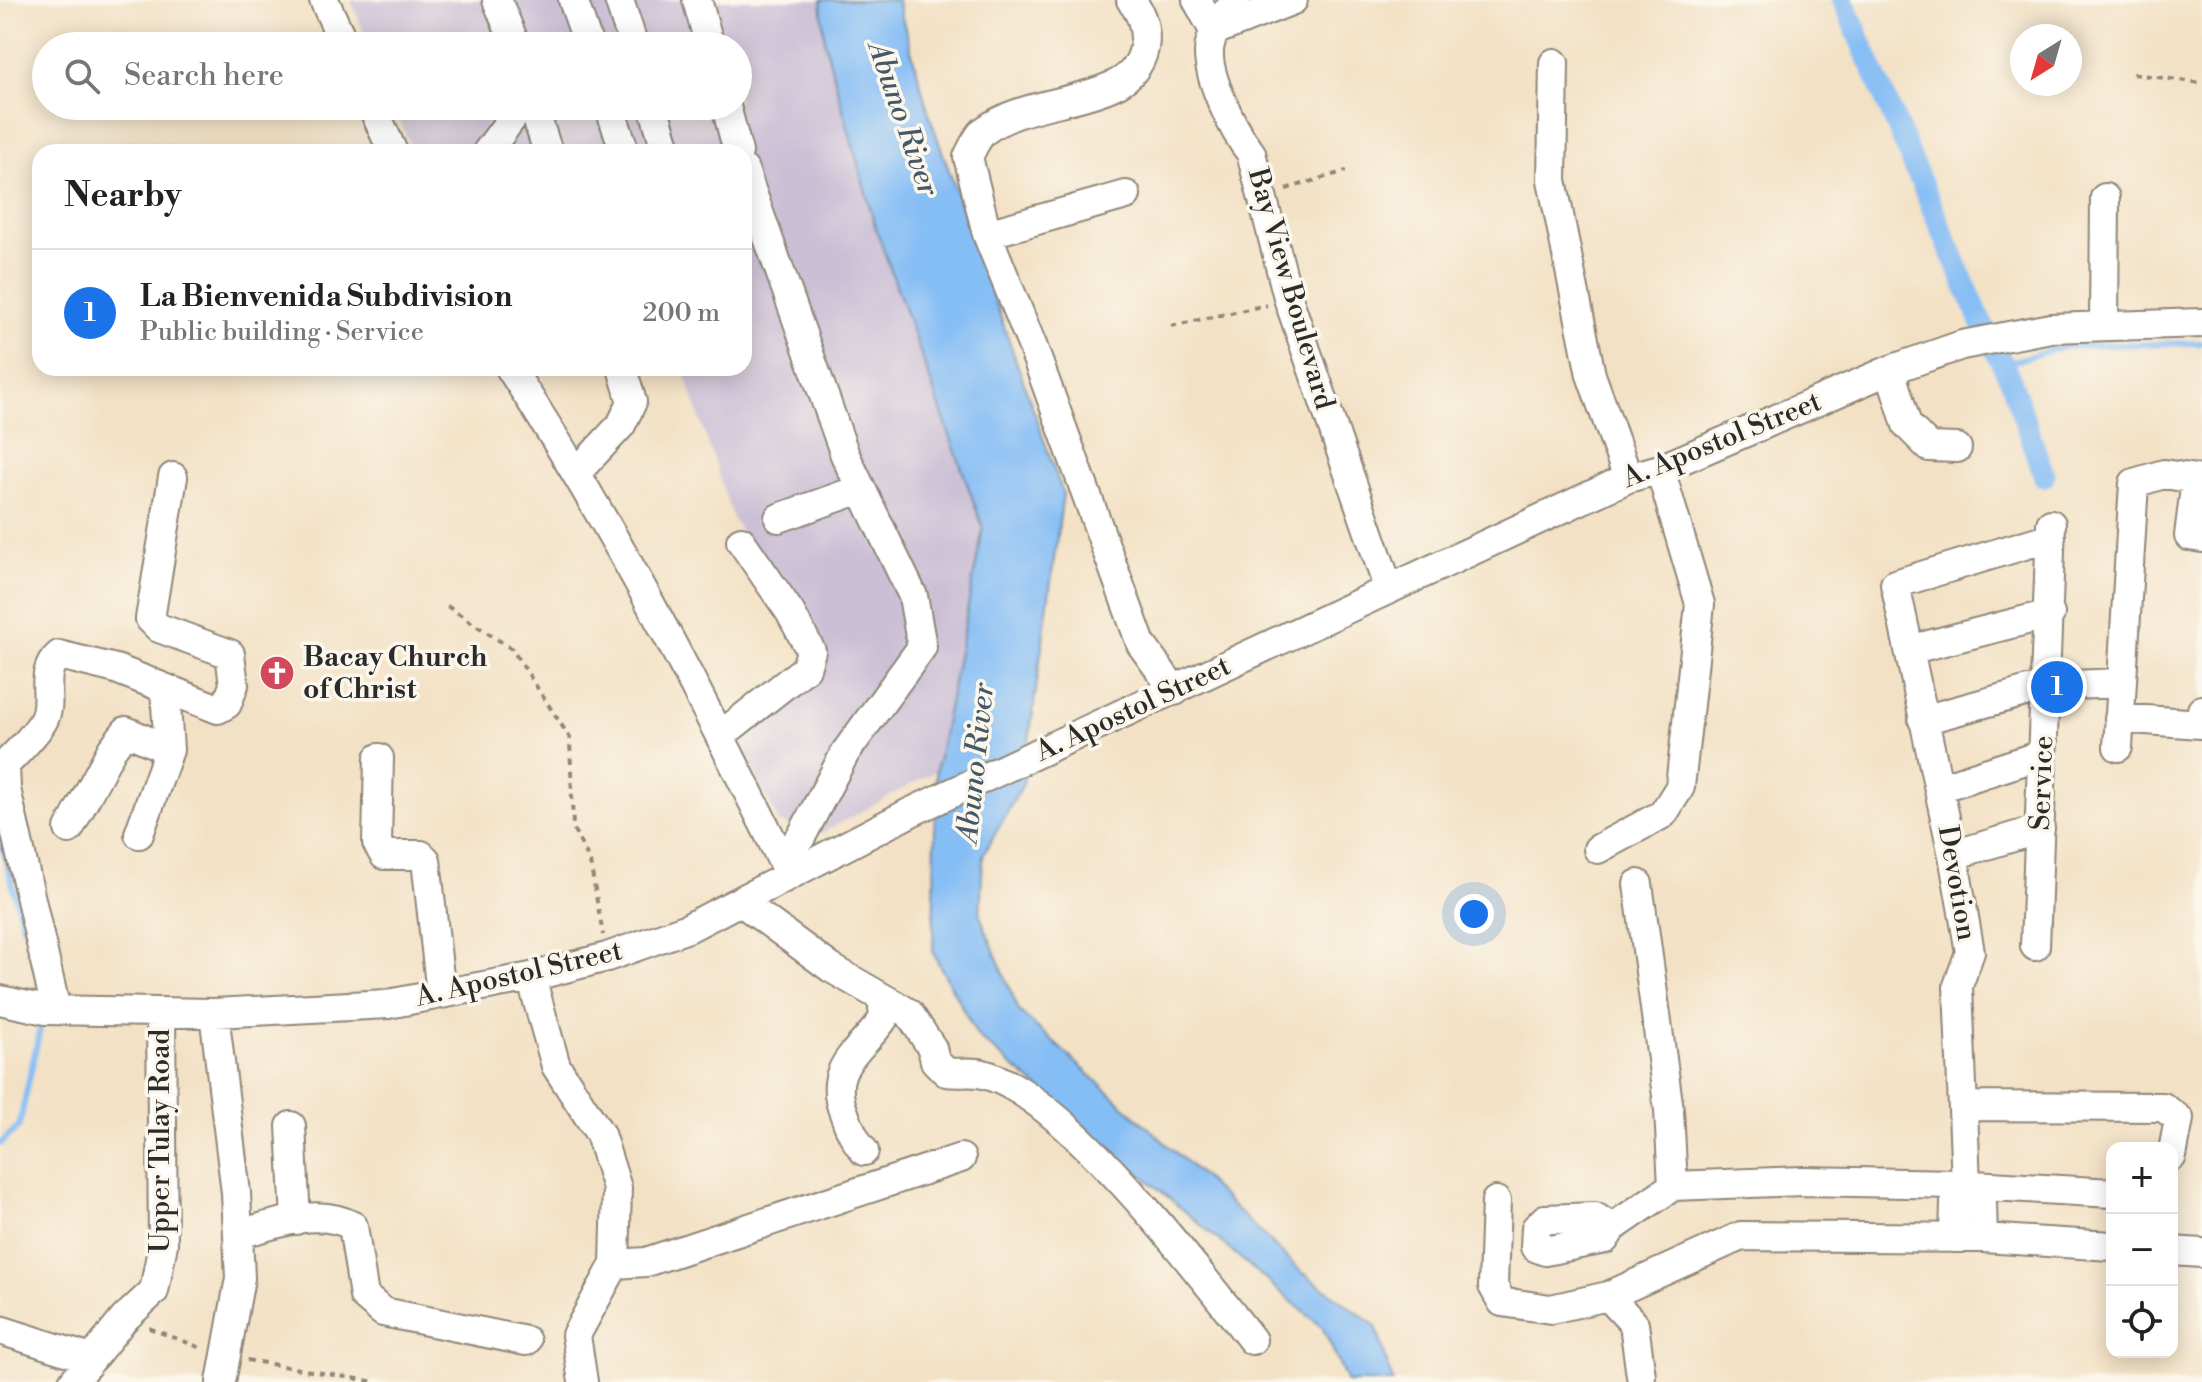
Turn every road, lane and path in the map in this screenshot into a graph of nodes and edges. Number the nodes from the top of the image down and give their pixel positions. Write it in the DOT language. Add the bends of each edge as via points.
graph roads {
  1 [pos="324,0"];
  2 [pos="497,0"];
  3 [pos="573,0"];
  4 [pos="619,0"];
  5 [pos="697,0"];
  6 [pos="1131,0"];
  7 [pos="1197,0"];
  8 [pos="1235,0"];
  9 [pos="1275,2"];
  10 [pos="1214,31"];
  11 [pos="339,32"];
  12 [pos="510,32"];
  13 [pos="584,32"];
  14 [pos="629,32"];
  15 [pos="706,32"];
  16 [pos="1554,63"];
  17 [pos="2133,74"];
  18 [pos="2202,83"];
  19 [pos="378,120"];
  20 [pos="511,120"];
  21 [pos="538,120"];
  22 [pos="614,120"];
  23 [pos="657,120"];
  24 [pos="730,120"];
  25 [pos="389,144"];
  26 [pos="493,144"];
  27 [pos="545,144"];
  28 [pos="622,144"];
  29 [pos="665,144"];
  30 [pos="736,144"];
  31 [pos="1346,171"];
  32 [pos="1126,195"];
  33 [pos="1264,195"];
  34 [pos="2105,198"];
  35 [pos="752,204"];
  36 [pos="987,234"];
  37 [pos="1289,301"];
  38 [pos="2202,323"];
  39 [pos="2104,325"];
  40 [pos="1171,326"];
  41 [pos="1890,370"];
  42 [pos="515,376"];
  43 [pos="624,376"];
  44 [pos="1957,448"];
  45 [pos="1660,469"];
  46 [pos="578,471"];
  47 [pos="173,477"];
  48 [pos="1628,478"];
  49 [pos="861,489"];
  50 [pos="779,518"];
  51 [pos="2202,538"];
  52 [pos="741,541"];
  53 [pos="1895,584"];
  54 [pos="1388,587"];
  55 [pos="447,606"];
  56 [pos="2050,614"];
  57 [pos="1909,650"];
  58 [pos="2121,683"];
  59 [pos="2047,686"];
  60 [pos="165,689"];
  61 [pos="1175,691"];
  62 [pos="2202,710"];
  63 [pos="2119,718"];
  64 [pos="1923,720"];
  65 [pos="721,735"];
  66 [pos="2118,747"];
  67 [pos="169,750"];
  68 [pos="2041,755"];
  69 [pos="379,758"];
  70 [pos="1939,788"];
  71 [pos="69,829"];
  72 [pos="2040,829"];
  73 [pos="139,834"];
  74 [pos="1598,849"];
  75 [pos="1953,855"];
  76 [pos="786,867"];
  77 [pos="1638,884"];
  78 [pos="740,901"];
  79 [pos="2035,946"];
  80 [pos="607,957"];
  81 [pos="531,977"];
  82 [pos="441,994"];
  83 [pos="882,999"];
  84 [pos="0,1000"];
  85 [pos="44,1009"];
  86 [pos="161,1012"];
  87 [pos="214,1013"];
  88 [pos="1964,1106"];
  89 [pos="291,1126"];
  90 [pos="2175,1142"];
  91 [pos="864,1151"];
  92 [pos="961,1158"];
  93 [pos="1966,1184"];
  94 [pos="1673,1186"];
  95 [pos="2106,1193"];
  96 [pos="1496,1201"];
  97 [pos="296,1220"];
  98 [pos="1612,1228"];
  99 [pos="238,1234"];
  100 [pos="1954,1238"];
  101 [pos="1983,1238"];
  102 [pos="2106,1246"];
  103 [pos="2178,1251"];
  104 [pos="2202,1253"];
  105 [pos="615,1264"];
  106 [pos="1608,1296"];
  107 [pos="0,1330"];
  108 [pos="1252,1340"];
  109 [pos="526,1341"];
  110 [pos="91,1359"];
  111 [pos="1641,1376"];
  112 [pos="73,1382"];
  113 [pos="221,1382"];
  114 [pos="583,1382"];
  1 -- 11 [label="street"];
  2 -- 12 [label="street"];
  3 -- 13 [label="street"];
  4 -- 14 [label="street"];
  5 -- 15 [label="street"];
  6 -- 36 [label="street" via="1144,16 1147,46 1136,66 1113,86 1025,109 981,133 968,157"];
  7 -- 10 [label="street"];
  8 -- 10 [label="street"];
  9 -- 10 [label="street"];
  10 -- 33 [label="street, Bay View Boulevard" via="1208,60 1236,136 1251,153"];
  16 -- 48 [label="street" via="1552,180 1591,375"];
  17 -- 18 [label="path"];
  19 -- 25 [label="street"];
  20 -- 26 [label="street"];
  21 -- 27 [label="street"];
  22 -- 28 [label="street"];
  23 -- 29 [label="street"];
  24 -- 30 [label="street"];
  31 -- 33 [label="path"];
  32 -- 36 [label="street"];
  33 -- 37 [label="street, Bay View Boulevard"];
  34 -- 39 [label="street"];
  35 -- 49 [label="street"];
  36 -- 61 [label="street" via="1141,644"];
  37 -- 40 [label="path"];
  37 -- 54 [label="street, Bay View Boulevard"];
  38 -- 39 [label="street, A. Apostol Street"];
  39 -- 41 [label="street, A. Apostol Street" via="2051,328 1972,343"];
  41 -- 44 [label="street" via="1907,425 1929,447"];
  41 -- 45 [label="street, A. Apostol Street"];
  42 -- 46 [label="street"];
  43 -- 46 [label="street" via="632,402 621,425"];
  45 -- 48 [label="street, A. Apostol Street"];
  45 -- 74 [label="street" via="1700,604 1680,787 1663,814"];
  46 -- 65 [label="street"];
  47 -- 60 [label="street" via="150,619 159,628 230,654 234,685 227,704 218,709"];
  48 -- 54 [label="street, A. Apostol Street"];
  49 -- 50 [label="street"];
  49 -- 76 [label="street" via="913,596 922,647 845,753"];
  51 -- 58 [label="street" via="2189,536 2196,479 2164,474 2134,483"];
  52 -- 65 [label="street" via="811,651 806,668"];
  53 -- 56 [label="street, Service" via="2051,531"];
  53 -- 57 [label="street, Devotion"];
  54 -- 61 [label="street, A. Apostol Street"];
  55 -- 80 [label="path" via="512,649 570,738 573,828 590,862"];
  56 -- 57 [label="street"];
  56 -- 59 [label="street, Service"];
  57 -- 64 [label="street, Devotion"];
  58 -- 59 [label="street"];
  58 -- 63 [label="street"];
  59 -- 64 [label="street"];
  59 -- 68 [label="street, Service"];
  60 -- 67 [label="street"];
  60 -- 85 [label="street" via="116,669 59,655 45,680 45,718 5,765"];
  61 -- 76 [label="street, A. Apostol Street"];
  62 -- 63 [label="street" via="2200,724"];
  63 -- 66 [label="street"];
  64 -- 70 [label="street, Devotion"];
  65 -- 76 [label="street"];
  67 -- 71 [label="street" via="126,731"];
  67 -- 73 [label="street"];
  68 -- 70 [label="street"];
  68 -- 72 [label="street, Service"];
  69 -- 82 [label="street" via="377,843 384,855 421,855 426,860"];
  70 -- 75 [label="street, Devotion"];
  72 -- 75 [label="street"];
  72 -- 79 [label="street, Service"];
  75 -- 88 [label="street, Devotion" via="1970,952 1958,986"];
  76 -- 78 [label="street, A. Apostol Street"];
  77 -- 94 [label="street" via="1669,1110"];
  78 -- 80 [label="street, A. Apostol Street" via="688,928"];
  78 -- 83 [label="street"];
  80 -- 81 [label="street, A. Apostol Street"];
  81 -- 82 [label="street, A. Apostol Street"];
  81 -- 105 [label="street" via="556,1066 600,1134 617,1188"];
  82 -- 87 [label="street, A. Apostol Street" via="388,1004"];
  83 -- 91 [label="street" via="884,1018 840,1073 836,1095 853,1138"];
  83 -- 108 [label="street" via="909,1013 946,1072 982,1074 1013,1087 1068,1129 1184,1253"];
  84 -- 85 [label="street, A. Apostol Street"];
  85 -- 86 [label="street, A. Apostol Street"];
  86 -- 87 [label="street, A. Apostol Street"];
  86 -- 110 [label="street, Upper Tulay Road" via="163,1244 154,1291"];
  87 -- 99 [label="street"];
  88 -- 90 [label="street" via="2163,1107 2179,1119"];
  88 -- 93 [label="street, Devotion"];
  89 -- 97 [label="street"];
  92 -- 105 [label="street" via="646,1262"];
  93 -- 94 [label="street" via="1804,1181"];
  93 -- 95 [label="street"];
  93 -- 100 [label="street, Devotion" via="1955,1203"];
  93 -- 101 [label="street, Devotion" via="1982,1203"];
  94 -- 98 [label="street"];
  96 -- 106 [label="street" via="1493,1286 1502,1302 1551,1309"];
  97 -- 99 [label="street"];
  97 -- 109 [label="street" via="320,1215 353,1226 364,1296 383,1312"];
  99 -- 113 [label="street" via="240,1278"];
  100 -- 101 [label="street"];
  100 -- 106 [label="street" via="1741,1236"];
  101 -- 102 [label="street"];
  103 -- 104 [label="street"];
  105 -- 114 [label="street" via="576,1335"];
  106 -- 111 [label="street" via="1634,1324"];
  107 -- 110 [label="street"];
  110 -- 112 [label="street, Upper Tulay Road"];
}
